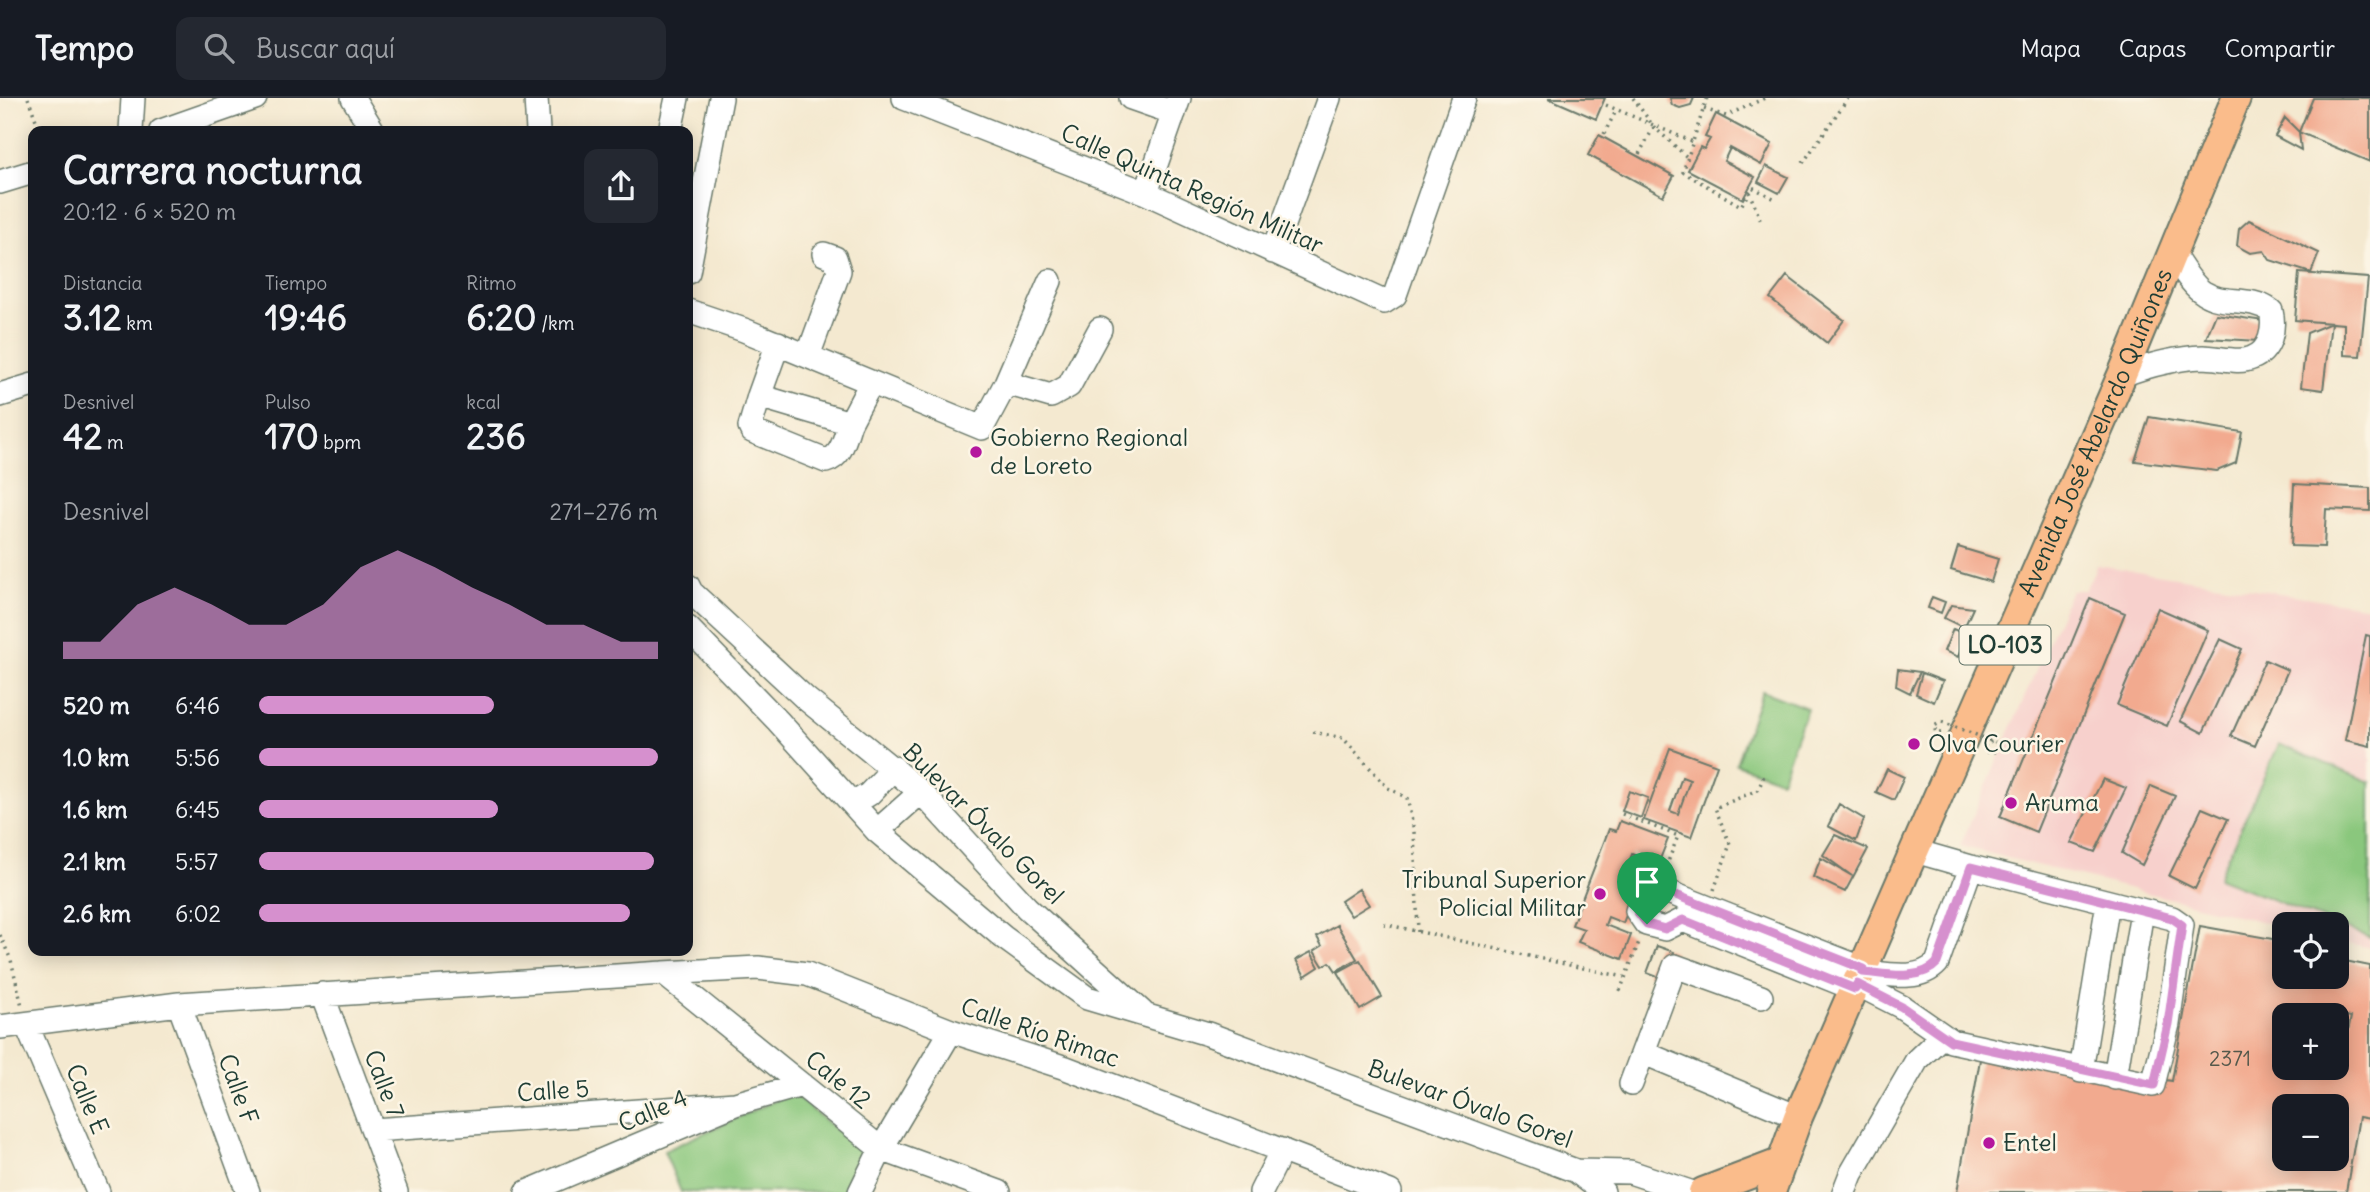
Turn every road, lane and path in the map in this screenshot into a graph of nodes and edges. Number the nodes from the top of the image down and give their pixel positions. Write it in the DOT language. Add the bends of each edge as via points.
graph roads {
  1 [pos="28,98"];
  2 [pos="133,98"];
  3 [pos="353,98"];
  4 [pos="536,98"];
  5 [pos="677,98"];
  6 [pos="721,98"];
  7 [pos="904,98"];
  8 [pos="1131,98"];
  9 [pos="1329,98"];
  10 [pos="1464,98"];
  11 [pos="1633,98"];
  12 [pos="1707,98"];
  13 [pos="1765,98"];
  14 [pos="1848,98"];
  15 [pos="2236,98"];
  16 [pos="244,99"];
  17 [pos="1606,105"];
  18 [pos="1177,106"];
  19 [pos="1704,109"];
  20 [pos="1616,110"];
  21 [pos="38,126"];
  22 [pos="131,126"];
  23 [pos="174,126"];
  24 [pos="367,126"];
  25 [pos="538,126"];
  26 [pos="671,126"];
  27 [pos="1654,127"];
  28 [pos="1604,134"];
  29 [pos="1693,142"];
  30 [pos="1639,154"];
  31 [pos="1688,158"];
  32 [pos="1803,163"];
  33 [pos="28,174"];
  34 [pos="0,183"];
  35 [pos="1749,192"];
  36 [pos="1146,193"];
  37 [pos="1777,200"];
  38 [pos="1761,221"];
  39 [pos="693,246"];
  40 [pos="1273,253"];
  41 [pos="824,254"];
  42 [pos="2173,255"];
  43 [pos="1050,281"];
  44 [pos="693,313"];
  45 [pos="1100,330"];
  46 [pos="778,343"];
  47 [pos="808,356"];
  48 [pos="2122,374"];
  49 [pos="871,383"];
  50 [pos="1006,383"];
  51 [pos="28,387"];
  52 [pos="0,395"];
  53 [pos="759,397"];
  54 [pos="850,423"];
  55 [pos="693,594"];
  56 [pos="693,633"];
  57 [pos="1944,723"];
  58 [pos="1313,732"];
  59 [pos="1993,742"];
  60 [pos="894,768"];
  61 [pos="1763,776"];
  62 [pos="921,792"];
  63 [pos="853,804"];
  64 [pos="1622,814"];
  65 [pos="877,831"];
  66 [pos="1915,851"];
  67 [pos="1971,867"];
  68 [pos="1658,888"];
  69 [pos="2108,902"];
  70 [pos="1708,907"];
  71 [pos="2142,911"];
  72 [pos="1384,924"];
  73 [pos="1647,924"];
  74 [pos="1418,932"];
  75 [pos="0,935"];
  76 [pos="663,973"];
  77 [pos="1625,977"];
  78 [pos="1860,978"];
  79 [pos="1620,991"];
  80 [pos="322,994"];
  81 [pos="1761,997"];
  82 [pos="179,1004"];
  83 [pos="1147,1017"];
  84 [pos="27,1026"];
  85 [pos="0,1027"];
  86 [pos="951,1031"];
  87 [pos="1942,1036"];
  88 [pos="1644,1054"];
  89 [pos="2081,1071"];
  90 [pos="2115,1078"];
  91 [pos="1631,1084"];
  92 [pos="802,1085"];
  93 [pos="735,1104"];
  94 [pos="1798,1117"];
  95 [pos="374,1130"];
  96 [pos="881,1149"];
  97 [pos="1282,1150"];
  98 [pos="1782,1162"];
  99 [pos="1576,1171"];
  100 [pos="98,1192"];
  101 [pos="248,1192"];
  102 [pos="396,1192"];
  103 [pos="527,1192"];
  104 [pos="860,1192"];
  105 [pos="999,1192"];
  106 [pos="1261,1192"];
  107 [pos="1390,1192"];
  108 [pos="1603,1192"];
  109 [pos="1690,1192"];
  110 [pos="1703,1192"];
  111 [pos="1771,1192"];
  112 [pos="1844,1192"];
  1 -- 21 [label="path"];
  2 -- 22 [label="street"];
  3 -- 24 [label="street"];
  4 -- 25 [label="street"];
  5 -- 26 [label="street"];
  6 -- 39 [label="street"];
  7 -- 36 [label="street, Calle Quinta Región Militar"];
  8 -- 18 [label="street"];
  9 -- 40 [label="street"];
  10 -- 40 [label="street, Calle Quinta Región Militar" via="1395,295 1389,301 1379,301"];
  11 -- 27 [label="path"];
  12 -- 19 [label="path"];
  13 -- 19 [label="path" via="1726,116"];
  14 -- 32 [label="path"];
  15 -- 42 [label="main road, Avenida José Abelardo Quiñones / LO-103"];
  16 -- 23 [label="street"];
  17 -- 20 [label="path"];
  18 -- 36 [label="street"];
  19 -- 29 [label="path"];
  20 -- 27 [label="path"];
  20 -- 28 [label="path"];
  27 -- 29 [label="path"];
  27 -- 30 [label="path"];
  27 -- 31 [label="path"];
  29 -- 31 [label="path"];
  31 -- 35 [label="path" via="1683,172 1741,206"];
  33 -- 34 [label="street"];
  35 -- 37 [label="path" via="1752,187"];
  35 -- 38 [label="path"];
  36 -- 40 [label="street, Calle Quinta Región Militar"];
  41 -- 47 [label="street" via="835,258 839,271"];
  42 -- 48 [label="main road, Avenida José Abelardo Quiñones / LO-103"];
  42 -- 48 [label="street" via="2200,292 2259,302 2271,311 2270,338 2262,353 2250,360 2204,357 2159,361"];
  43 -- 50 [label="street"];
  44 -- 46 [label="street"];
  45 -- 50 [label="street" via="1069,386 1051,396"];
  46 -- 47 [label="street"];
  46 -- 53 [label="street"];
  47 -- 49 [label="street"];
  48 -- 66 [label="main road, Avenida José Abelardo Quiñones / LO-103"];
  49 -- 50 [label="street" via="982,428"];
  49 -- 54 [label="street"];
  51 -- 52 [label="street"];
  53 -- 54 [label="street"];
  53 -- 54 [label="street" via="752,431 826,461 840,450"];
  55 -- 60 [label="street, Bulevar Óvalo Gorel" via="805,698"];
  56 -- 63 [label="street, Bulevar Óvalo Gorel"];
  57 -- 59 [label="path, bridge"];
  58 -- 74 [label="path" via="1343,738 1388,788 1407,798 1414,831"];
  60 -- 62 [label="street, Bulevar Óvalo Gorel"];
  60 -- 63 [label="street"];
  61 -- 70 [label="path" via="1758,790 1715,808 1730,844"];
  62 -- 65 [label="street"];
  62 -- 83 [label="street, Bulevar Óvalo Gorel" via="1027,908"];
  63 -- 65 [label="street, Bulevar Óvalo Gorel"];
  64 -- 68 [label="path" via="1678,835"];
  65 -- 83 [label="street, Bulevar Óvalo Gorel" via="1003,937 1087,998"];
  66 -- 67 [label="street"];
  66 -- 78 [label="main road, Avenida José Abelardo Quiñones / LO-103"];
  67 -- 69 [label="street"];
  67 -- 78 [label="street" via="1931,970"];
  68 -- 70 [label="street"];
  68 -- 73 [label="street" via="1644,892 1637,911"];
  69 -- 71 [label="street"];
  69 -- 89 [label="street"];
  70 -- 78 [label="street"];
  71 -- 90 [label="street"];
  71 -- 90 [label="street" via="2172,918 2182,925 2183,936 2154,1085"];
  72 -- 74 [label="path"];
  73 -- 77 [label="path"];
  73 -- 78 [label="street" via="1665,929 1683,920"];
  74 -- 77 [label="path"];
  75 -- 84 [label="path"];
  76 -- 80 [label="street, Calle Río Rimac"];
  76 -- 86 [label="street, Calle Río Rimac" via="758,968 807,974"];
  76 -- 92 [label="street, Cale 12"];
  77 -- 79 [label="path"];
  78 -- 87 [label="street"];
  78 -- 94 [label="main road, Avenida José Abelardo Quiñones / LO-103"];
  80 -- 82 [label="street, Calle Río Rimac"];
  80 -- 95 [label="street, Calle 7"];
  81 -- 88 [label="street" via="1675,967"];
  82 -- 84 [label="street, Calle Río Rimac"];
  82 -- 101 [label="street, Calle F"];
  83 -- 99 [label="street, Bulevar Óvalo Gorel" via="1208,1034"];
  84 -- 85 [label="street, Calle Río Rimac"];
  84 -- 100 [label="street, Calle E"];
  86 -- 96 [label="street"];
  86 -- 97 [label="street, Calle Río Rimac" via="1066,1068"];
  87 -- 89 [label="street"];
  87 -- 112 [label="street" via="1917,1060"];
  88 -- 91 [label="street"];
  88 -- 94 [label="street"];
  89 -- 90 [label="street"];
  92 -- 93 [label="street, Calle 4"];
  92 -- 96 [label="street, Cale 12"];
  93 -- 95 [label="street, Calle 5"];
  93 -- 103 [label="street, Calle 4"];
  94 -- 98 [label="main road, Avenida José Abelardo Quiñones / LO-103"];
  95 -- 102 [label="street, Calle 7"];
  96 -- 104 [label="street"];
  96 -- 105 [label="street, Cale 12"];
  97 -- 106 [label="street"];
  97 -- 107 [label="street, Calle Río Rimac"];
  98 -- 110 [label="main road"];
  98 -- 111 [label="main road, Avenida José Abelardo Quiñones / LO-103"];
  99 -- 108 [label="street, Bulevar Óvalo Gorel"];
  99 -- 109 [label="street, Bulevar Óvalo Gorel" via="1630,1172"];
}
